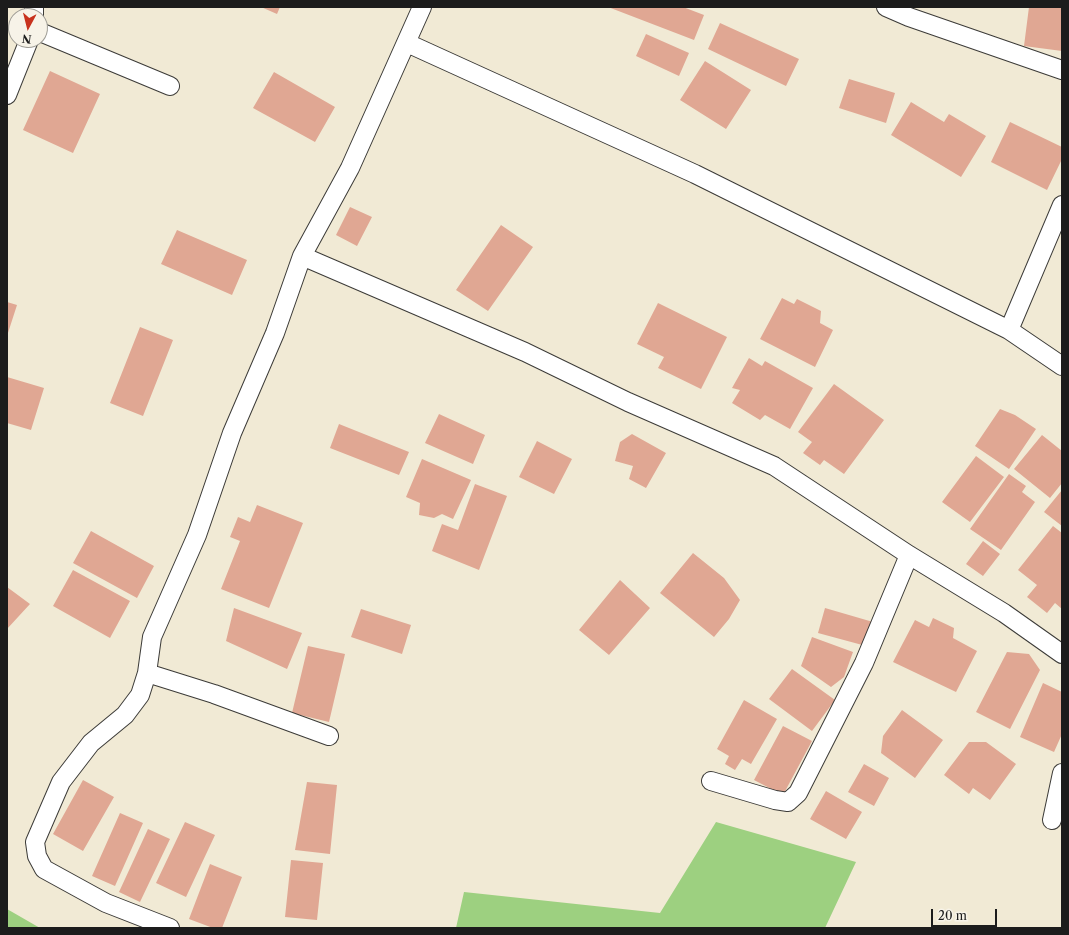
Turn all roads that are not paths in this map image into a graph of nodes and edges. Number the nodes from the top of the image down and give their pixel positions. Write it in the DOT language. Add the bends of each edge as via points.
graph roads {
  1 [pos="422,7"];
  2 [pos="886,7"];
  3 [pos="48,35"];
  4 [pos="407,43"];
  5 [pos="26,48"];
  6 [pos="1062,70"];
  7 [pos="170,86"];
  8 [pos="7,95"];
  9 [pos="1062,205"];
  10 [pos="302,256"];
  11 [pos="1008,330"];
  12 [pos="1062,366"];
  13 [pos="909,555"];
  14 [pos="1062,654"];
  15 [pos="147,673"];
  16 [pos="329,736"];
  17 [pos="1062,773"];
  18 [pos="711,781"];
  19 [pos="1052,820"];
  20 [pos="170,928"];
  1 -- 4 [label="street"];
  2 -- 6 [label="street"];
  3 -- 7 [label="street"];
  4 -- 10 [label="street" via="350,168"];
  4 -- 11 [label="street" via="695,174"];
  5 -- 8 [label="street"];
  9 -- 11 [label="street"];
  10 -- 13 [label="street" via="526,352 628,402 774,466"];
  10 -- 15 [label="street" via="275,333 232,433 197,535 152,637"];
  11 -- 12 [label="street"];
  13 -- 14 [label="street" via="1004,614"];
  13 -- 18 [label="street" via="864,664 798,793 788,802"];
  15 -- 16 [label="street" via="214,694"];
  15 -- 20 [label="street" via="140,695 129,710 91,743 61,782 35,842 37,856 44,869 106,903"];
  17 -- 19 [label="street"];
}
